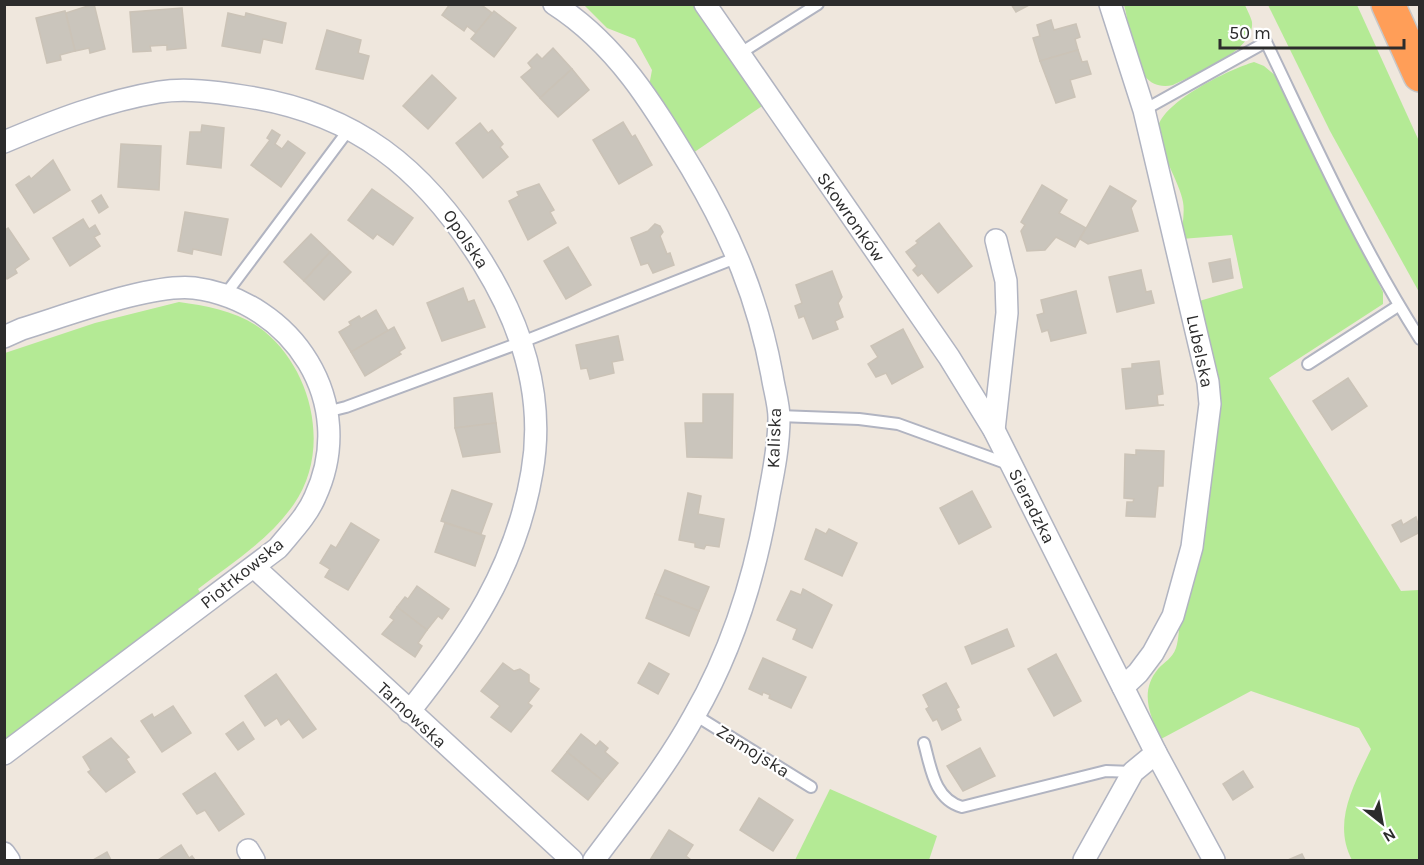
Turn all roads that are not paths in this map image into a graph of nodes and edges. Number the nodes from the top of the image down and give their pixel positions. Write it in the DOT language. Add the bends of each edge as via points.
graph roads {
  1 [pos="554,4"];
  2 [pos="705,4"];
  3 [pos="818,4"];
  4 [pos="1110,4"];
  5 [pos="1388,4"];
  6 [pos="739,54"];
  7 [pos="1419,75"];
  8 [pos="1144,110"];
  9 [pos="350,128"];
  10 [pos="4,142"];
  11 [pos="996,240"];
  12 [pos="739,256"];
  13 [pos="225,295"];
  14 [pos="1398,306"];
  15 [pos="4,337"];
  16 [pos="1419,339"];
  17 [pos="522,342"];
  18 [pos="1308,364"];
  19 [pos="326,412"];
  20 [pos="779,416"];
  21 [pos="994,430"];
  22 [pos="1011,465"];
  23 [pos="254,567"];
  24 [pos="1123,687"];
  25 [pos="409,712"];
  26 [pos="695,715"];
  27 [pos="924,743"];
  28 [pos="1155,753"];
  29 [pos="4,754"];
  30 [pos="1133,772"];
  31 [pos="811,787"];
  32 [pos="4,853"];
  33 [pos="9,861"];
  34 [pos="572,861"];
  35 [pos="594,861"];
  36 [pos="1084,861"];
  37 [pos="1214,861"];
  1 -- 12 [label="street, Kaliska" via="595,34 632,75 717,212"];
  2 -- 6 [label="street, Skowronków"];
  3 -- 6 [label="lane"];
  4 -- 8 [label="street, Lubelska"];
  5 -- 7 [label="highway"];
  6 -- 21 [label="street, Skowronków" via="930,329"];
  8 -- 14 [label="lane" via="1266,42"];
  8 -- 24 [label="street, Lubelska" via="1210,404 1192,547 1173,616 1148,660"];
  9 -- 10 [label="street, Opolska" via="310,111 265,99 212,92 161,92 107,104"];
  9 -- 13 [label="lane"];
  9 -- 17 [label="street, Opolska" via="387,151 440,202 488,271"];
  11 -- 21 [label="street" via="1006,281 1007,312"];
  12 -- 17 [label="lane"];
  12 -- 20 [label="street, Kaliska" via="767,350"];
  13 -- 15 [label="street, Piotrkowska" via="192,288 146,293"];
  13 -- 19 [label="street, Piotrkowska" via="258,309 288,333 310,363 324,396"];
  14 -- 16 [label="lane"];
  14 -- 18 [label="lane"];
  17 -- 19 [label="lane"];
  17 -- 25 [label="street, Opolska" via="533,387 536,429 522,517 508,561 480,616"];
  19 -- 23 [label="street, Piotrkowska" via="326,464 315,497 278,548"];
  20 -- 22 [label="lane" via="898,424"];
  20 -- 26 [label="street, Kaliska" via="776,458 751,585"];
  21 -- 22 [label="street, Sieradzka"];
  22 -- 24 [label="street, Sieradzka"];
  23 -- 25 [label="street, Tarnowska"];
  23 -- 29 [label="street, Piotrkowska"];
  24 -- 28 [label="street, Sieradzka"];
  25 -- 34 [label="street, Tarnowska"];
  26 -- 31 [label="lane, Zamojska"];
  26 -- 35 [label="street, Kaliska"];
  27 -- 30 [label="lane" via="943,797 962,807 1107,771"];
  28 -- 30 [label="street"];
  28 -- 37 [label="street"];
  30 -- 36 [label="street"];
  32 -- 33 [label="street"];
}
